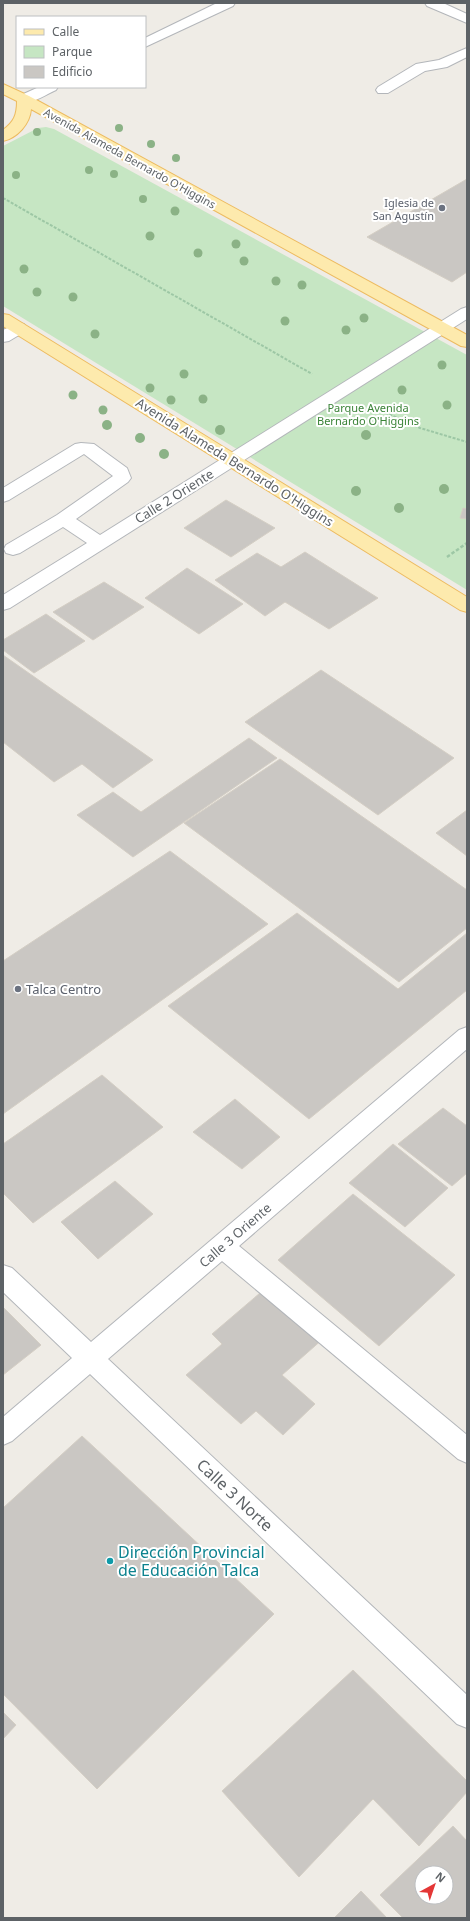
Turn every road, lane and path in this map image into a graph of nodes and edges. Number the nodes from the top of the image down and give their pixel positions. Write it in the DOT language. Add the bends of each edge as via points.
graph roads {
  1 [pos="228,3"];
  2 [pos="432,3"];
  3 [pos="467,19"];
  4 [pos="146,43"];
  5 [pos="467,52"];
  6 [pos="3,88"];
  7 [pos="49,88"];
  8 [pos="383,90"];
  9 [pos="3,98"];
  10 [pos="24,99"];
  11 [pos="3,137"];
  12 [pos="3,198"];
  13 [pos="467,312"];
  14 [pos="8,328"];
  15 [pos="441,328"];
  16 [pos="467,342"];
  17 [pos="342,391"];
  18 [pos="467,442"];
  19 [pos="231,460"];
  20 [pos="3,496"];
  21 [pos="63,519"];
  22 [pos="100,543"];
  23 [pos="13,549"];
  24 [pos="3,604"];
  25 [pos="467,606"];
  26 [pos="467,1036"];
  27 [pos="222,1246"];
  28 [pos="3,1276"];
  29 [pos="91,1358"];
  30 [pos="3,1433"];
  31 [pos="467,1451"];
  32 [pos="467,1714"];
  1 -- 4 [label="street"];
  2 -- 3 [label="street"];
  5 -- 8 [label="street" via="442,64 421,67"];
  6 -- 10 [label="main road, Avenida Alameda Bernardo O'Higgins"];
  7 -- 10 [label="street"];
  9 -- 10 [label="main road"];
  10 -- 11 [label="main road" via="23,120"];
  10 -- 15 [label="main road, Avenida Alameda Bernardo O'Higgins"];
  12 -- 17 [label="path"];
  13 -- 15 [label="street, Calle 2 Oriente"];
  14 -- 19 [label="main road, Avenida Alameda Bernardo O'Higgins"];
  15 -- 16 [label="main road, Avenida Alameda Bernardo O'Higgins"];
  15 -- 17 [label="street, Calle 2 Oriente"];
  17 -- 18 [label="path" via="420,428"];
  17 -- 19 [label="street, Calle 2 Oriente"];
  19 -- 22 [label="street, Calle 2 Oriente"];
  19 -- 25 [label="main road, Avenida Alameda Bernardo O'Higgins"];
  20 -- 21 [label="street" via="81,448 88,448 121,472 122,478"];
  21 -- 22 [label="street"];
  21 -- 23 [label="street"];
  22 -- 24 [label="street, Calle 2 Oriente"];
  26 -- 27 [label="street, Calle 3 Oriente"];
  27 -- 29 [label="street, Calle 3 Oriente"];
  27 -- 31 [label="street"];
  28 -- 29 [label="street, Calle 3 Norte"];
  29 -- 30 [label="street, Calle 3 Oriente"];
  29 -- 32 [label="street, Calle 3 Norte"];
}
